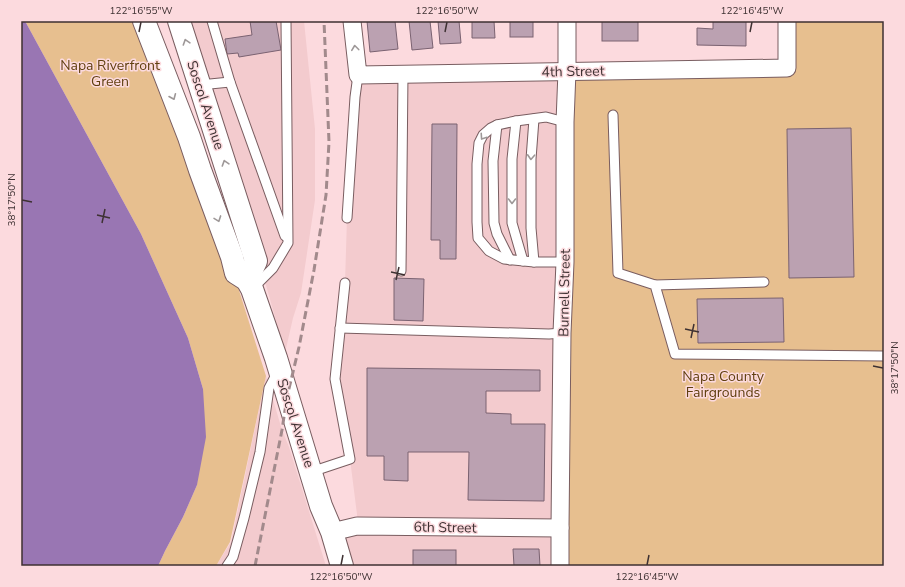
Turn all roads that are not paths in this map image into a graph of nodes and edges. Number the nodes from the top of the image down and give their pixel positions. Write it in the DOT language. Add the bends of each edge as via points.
graph roads {
  1 [pos="144,21"];
  2 [pos="179,21"];
  3 [pos="212,21"];
  4 [pos="286,21"];
  5 [pos="352,21"];
  6 [pos="567,21"];
  7 [pos="787,21"];
  8 [pos="567,71"];
  9 [pos="403,74"];
  10 [pos="358,75"];
  11 [pos="230,82"];
  12 [pos="200,85"];
  13 [pos="613,115"];
  14 [pos="534,118"];
  15 [pos="516,121"];
  16 [pos="565,122"];
  17 [pos="497,125"];
  18 [pos="347,218"];
  19 [pos="288,243"];
  20 [pos="510,260"];
  21 [pos="523,261"];
  22 [pos="534,262"];
  23 [pos="565,262"];
  24 [pos="401,271"];
  25 [pos="764,282"];
  26 [pos="345,283"];
  27 [pos="250,284"];
  28 [pos="656,285"];
  29 [pos="340,328"];
  30 [pos="562,333"];
  31 [pos="884,356"];
  32 [pos="279,369"];
  33 [pos="311,472"];
  34 [pos="560,528"];
  35 [pos="332,532"];
  36 [pos="227,566"];
  37 [pos="342,566"];
  38 [pos="560,566"];
  1 -- 27 [label="main road, Soscol Avenue, one-way" via="189,137 236,273"];
  12 -- 2 [label="main road, Soscol Avenue, one-way"];
  3 -- 11 [label="lane"];
  4 -- 19 [label="lane"];
  10 -- 5 [label="street, one-way"];
  6 -- 8 [label="street, Burnell Street"];
  7 -- 8 [label="street, 4th Street" via="787,68"];
  8 -- 9 [label="street, 4th Street"];
  8 -- 16 [label="street, Burnell Street"];
  9 -- 10 [label="street, 4th Street"];
  9 -- 24 [label="lane"];
  10 -- 18 [label="lane"];
  11 -- 12 [label="lane"];
  11 -- 19 [label="lane"];
  27 -- 12 [label="main road, Soscol Avenue, one-way" via="256,261"];
  13 -- 28 [label="lane" via="618,273"];
  14 -- 15 [label="lane"];
  14 -- 16 [label="lane" via="546,117"];
  14 -- 22 [label="lane, one-way" via="531,166"];
  15 -- 17 [label="lane"];
  15 -- 21 [label="lane, one-way" via="512,159 512,223"];
  16 -- 23 [label="street, Burnell Street"];
  17 -- 20 [label="lane" via="493,161 494,224"];
  17 -- 20 [label="lane, one-way" via="483,135 479,143 476,222 478,238 489,251"];
  19 -- 27 [label="lane" via="273,268"];
  20 -- 21 [label="lane"];
  21 -- 22 [label="lane"];
  22 -- 23 [label="lane"];
  23 -- 30 [label="street, Burnell Street"];
  25 -- 28 [label="lane"];
  26 -- 29 [label="lane"];
  27 -- 32 [label="main road, Soscol Avenue"];
  28 -- 31 [label="lane" via="675,354"];
  29 -- 30 [label="lane"];
  29 -- 33 [label="lane" via="335,379 350,459"];
  30 -- 34 [label="street, Burnell Street"];
  32 -- 33 [label="main road, Soscol Avenue"];
  32 -- 36 [label="lane" via="269,388 260,452 233,557"];
  33 -- 35 [label="main road, Soscol Avenue"];
  34 -- 35 [label="street, 6th Street" via="357,526"];
  34 -- 38 [label="street, Burnell Street"];
  35 -- 37 [label="main road, Soscol Avenue"];
}
